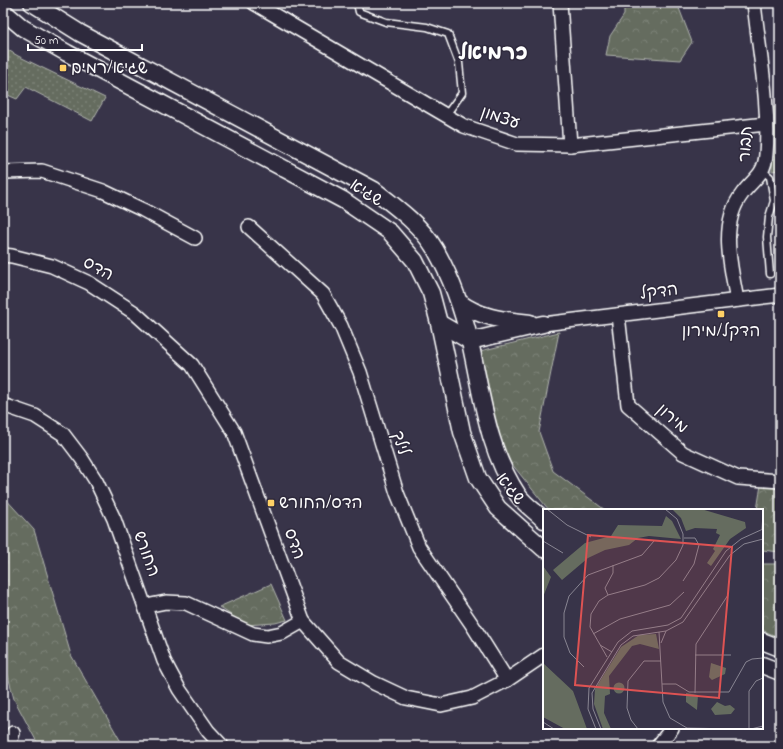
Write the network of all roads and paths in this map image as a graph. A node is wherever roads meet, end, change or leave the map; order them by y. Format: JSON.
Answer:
{"nodes":[{"id":1,"x":32,"y":3,"type":"edge"},
{"id":2,"x":254,"y":3,"type":"edge"},
{"id":3,"x":357,"y":3,"type":"edge"},
{"id":4,"x":560,"y":3,"type":"edge"},
{"id":5,"x":754,"y":3,"type":"edge"},
{"id":6,"x":3,"y":11,"type":"edge"},
{"id":7,"x":446,"y":115,"type":"junction"},
{"id":8,"x":766,"y":124,"type":"junction"},
{"id":9,"x":570,"y":145,"type":"junction"},
{"id":10,"x":763,"y":171,"type":"junction"},
{"id":11,"x":3,"y":172,"type":"edge"},
{"id":12,"x":250,"y":228,"type":"dead end"},
{"id":13,"x":195,"y":238,"type":"dead end"},
{"id":14,"x":3,"y":255,"type":"edge"},
{"id":15,"x":770,"y":274,"type":"dead end"},
{"id":16,"x":780,"y":295,"type":"edge"},
{"id":17,"x":737,"y":300,"type":"junction"},
{"id":18,"x":458,"y":302,"type":"junction"},
{"id":19,"x":618,"y":315,"type":"junction"},
{"id":20,"x":439,"y":323,"type":"junction"},
{"id":21,"x":543,"y":324,"type":"junction"},
{"id":22,"x":470,"y":341,"type":"junction"},
{"id":23,"x":3,"y":405,"type":"edge"},
{"id":24,"x":780,"y":481,"type":"edge"},
{"id":25,"x":543,"y":519,"type":"edge"},
{"id":26,"x":543,"y":548,"type":"edge"},
{"id":27,"x":146,"y":606,"type":"junction"},
{"id":28,"x":303,"y":620,"type":"junction"},
{"id":29,"x":763,"y":641,"type":"edge"},
{"id":30,"x":780,"y":648,"type":"edge"},
{"id":31,"x":543,"y":657,"type":"edge"},
{"id":32,"x":763,"y":665,"type":"edge"},
{"id":33,"x":780,"y":672,"type":"edge"},
{"id":34,"x":507,"y":680,"type":"junction"},
{"id":35,"x":671,"y":729,"type":"edge"},
{"id":36,"x":13,"y":733,"type":"dead end"},
{"id":37,"x":9,"y":746,"type":"edge"},
{"id":38,"x":222,"y":746,"type":"edge"},
{"id":39,"x":658,"y":746,"type":"edge"}],
"edges":[{"from":1,"to":18,"type":"street","name":"שגיא"},
{"from":2,"to":7,"type":"street","name":"עצמון"},
{"from":3,"to":7,"type":"lane"},
{"from":4,"to":9,"type":"street"},
{"from":5,"to":8,"type":"street","name":"תבור"},
{"from":6,"to":20,"type":"street","name":"שגיא"},
{"from":7,"to":9,"type":"street","name":"עצמון"},
{"from":8,"to":9,"type":"street","name":"עצמון"},
{"from":8,"to":10,"type":"street","name":"תבור"},
{"from":10,"to":15,"type":"lane"},
{"from":10,"to":17,"type":"street","name":"תבור"},
{"from":11,"to":13,"type":"street"},
{"from":12,"to":34,"type":"street","name":"לילך"},
{"from":14,"to":28,"type":"street","name":"הדס"},
{"from":16,"to":17,"type":"street","name":"הדקל"},
{"from":17,"to":19,"type":"street","name":"הדקל"},
{"from":18,"to":21,"type":"street"},
{"from":18,"to":22,"type":"street","name":"שגיא"},
{"from":19,"to":21,"type":"street","name":"הדקל"},
{"from":19,"to":24,"type":"street","name":"מירון"},
{"from":20,"to":22,"type":"street"},
{"from":20,"to":26,"type":"street","name":"שגיא"},
{"from":21,"to":22,"type":"street"},
{"from":22,"to":25,"type":"street","name":"שגיא"},
{"from":23,"to":27,"type":"street","name":"החורש"},
{"from":27,"to":28,"type":"street"},
{"from":27,"to":38,"type":"street","name":"החורש"},
{"from":28,"to":34,"type":"street","name":"הדס"},
{"from":29,"to":30,"type":"street"},
{"from":31,"to":34,"type":"street","name":"הדס"},
{"from":32,"to":33,"type":"street"},
{"from":35,"to":39,"type":"street"},
{"from":36,"to":37,"type":"street"}]}
